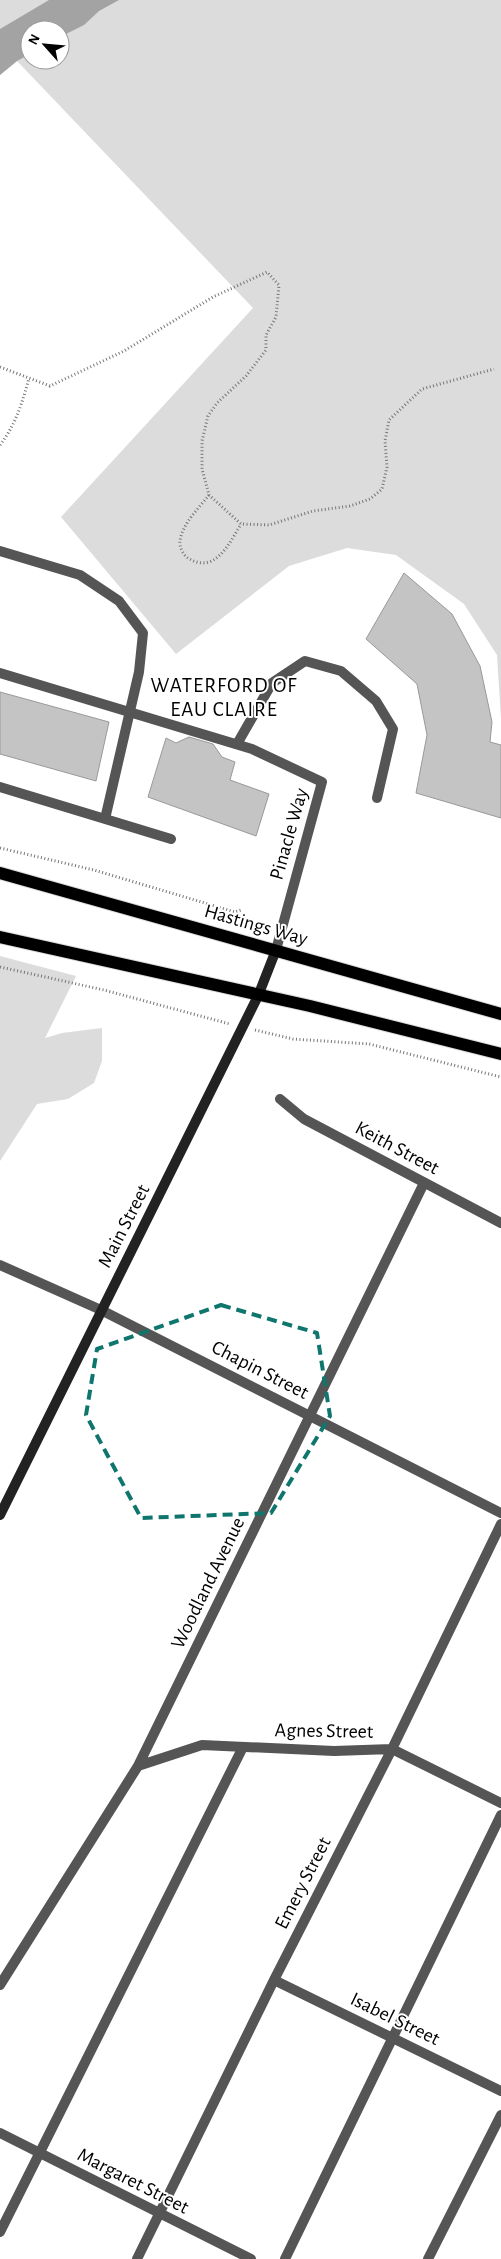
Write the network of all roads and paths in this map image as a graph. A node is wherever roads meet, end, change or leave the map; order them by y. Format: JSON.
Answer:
{"nodes":[{"id":1,"x":0,"y":367,"type":"edge"},
{"id":2,"x":494,"y":369,"type":"dead end"},
{"id":3,"x":29,"y":378,"type":"junction"},
{"id":4,"x":0,"y":445,"type":"edge"},
{"id":5,"x":209,"y":495,"type":"junction"},
{"id":6,"x":241,"y":524,"type":"junction"},
{"id":7,"x":0,"y":551,"type":"edge"},
{"id":8,"x":0,"y":673,"type":"edge"},
{"id":9,"x":129,"y":711,"type":"junction"},
{"id":10,"x":237,"y":744,"type":"junction"},
{"id":11,"x":0,"y":787,"type":"edge"},
{"id":12,"x":377,"y":798,"type":"dead end"},
{"id":13,"x":105,"y":819,"type":"junction"},
{"id":14,"x":171,"y":839,"type":"dead end"},
{"id":15,"x":0,"y":848,"type":"edge"},
{"id":16,"x":0,"y":873,"type":"edge"},
{"id":17,"x":241,"y":910,"type":"dead end"},
{"id":18,"x":0,"y":938,"type":"edge"},
{"id":19,"x":276,"y":950,"type":"junction"},
{"id":20,"x":258,"y":996,"type":"junction"},
{"id":21,"x":501,"y":1014,"type":"edge"},
{"id":22,"x":501,"y":1054,"type":"edge"},
{"id":23,"x":280,"y":1100,"type":"dead end"},
{"id":24,"x":424,"y":1183,"type":"junction"},
{"id":25,"x":501,"y":1223,"type":"edge"},
{"id":26,"x":0,"y":1265,"type":"edge"},
{"id":27,"x":102,"y":1310,"type":"junction"},
{"id":28,"x":309,"y":1414,"type":"junction"},
{"id":29,"x":501,"y":1513,"type":"edge"},
{"id":30,"x":0,"y":1515,"type":"edge"},
{"id":31,"x":501,"y":1524,"type":"edge"},
{"id":32,"x":243,"y":1747,"type":"junction"},
{"id":33,"x":392,"y":1749,"type":"junction"},
{"id":34,"x":138,"y":1766,"type":"junction"},
{"id":35,"x":501,"y":1803,"type":"edge"},
{"id":36,"x":501,"y":1815,"type":"edge"},
{"id":37,"x":274,"y":1980,"type":"junction"},
{"id":38,"x":0,"y":1985,"type":"edge"},
{"id":39,"x":394,"y":2038,"type":"junction"},
{"id":40,"x":501,"y":2091,"type":"edge"},
{"id":41,"x":501,"y":2115,"type":"edge"},
{"id":42,"x":0,"y":2133,"type":"edge"},
{"id":43,"x":39,"y":2153,"type":"junction"},
{"id":44,"x":160,"y":2214,"type":"junction"},
{"id":45,"x":0,"y":2232,"type":"edge"},
{"id":46,"x":137,"y":2259,"type":"edge"},
{"id":47,"x":251,"y":2259,"type":"edge"},
{"id":48,"x":285,"y":2259,"type":"edge"},
{"id":49,"x":428,"y":2259,"type":"edge"}],
"edges":[{"from":1,"to":3,"type":"path"},
{"from":2,"to":6,"type":"path"},
{"from":3,"to":4,"type":"path"},
{"from":3,"to":5,"type":"path"},
{"from":5,"to":6,"type":"path"},
{"from":5,"to":6,"type":"path"},
{"from":7,"to":9,"type":"street"},
{"from":8,"to":9,"type":"street","name":"Pinacle Way"},
{"from":9,"to":10,"type":"street","name":"Pinacle Way"},
{"from":9,"to":13,"type":"street"},
{"from":10,"to":12,"type":"street"},
{"from":10,"to":19,"type":"street","name":"Pinacle Way"},
{"from":11,"to":13,"type":"street"},
{"from":13,"to":14,"type":"street"},
{"from":15,"to":17,"type":"path"},
{"from":16,"to":19,"type":"main road","name":"Hastings Way"},
{"from":18,"to":20,"type":"main road"},
{"from":19,"to":20,"type":"street","name":"Main Street"},
{"from":19,"to":21,"type":"main road","name":"Hastings Way"},
{"from":20,"to":22,"type":"main road"},
{"from":20,"to":27,"type":"street","name":"Main Street"},
{"from":23,"to":24,"type":"street","name":"Keith Street"},
{"from":24,"to":25,"type":"street","name":"Keith Street"},
{"from":24,"to":28,"type":"street","name":"Woodland Avenue"},
{"from":26,"to":27,"type":"street","name":"Chapin Street"},
{"from":27,"to":28,"type":"street","name":"Chapin Street"},
{"from":27,"to":30,"type":"street","name":"Main Street"},
{"from":28,"to":29,"type":"street","name":"Chapin Street"},
{"from":28,"to":34,"type":"street","name":"Woodland Avenue"},
{"from":31,"to":33,"type":"street","name":"Emery Street"},
{"from":32,"to":33,"type":"street","name":"Agnes Street"},
{"from":32,"to":34,"type":"street","name":"Agnes Street"},
{"from":32,"to":43,"type":"street"},
{"from":33,"to":35,"type":"street","name":"Agnes Street"},
{"from":33,"to":37,"type":"street","name":"Emery Street"},
{"from":34,"to":38,"type":"street","name":"Woodland Avenue"},
{"from":36,"to":39,"type":"street"},
{"from":37,"to":39,"type":"street","name":"Isabel Street"},
{"from":37,"to":44,"type":"street","name":"Emery Street"},
{"from":39,"to":40,"type":"street","name":"Isabel Street"},
{"from":39,"to":48,"type":"street"},
{"from":41,"to":49,"type":"street"},
{"from":42,"to":43,"type":"street","name":"Margaret Street"},
{"from":43,"to":44,"type":"street","name":"Margaret Street"},
{"from":43,"to":45,"type":"street"},
{"from":44,"to":46,"type":"street","name":"Emery Street"},
{"from":44,"to":47,"type":"street","name":"Margaret Street"}]}
